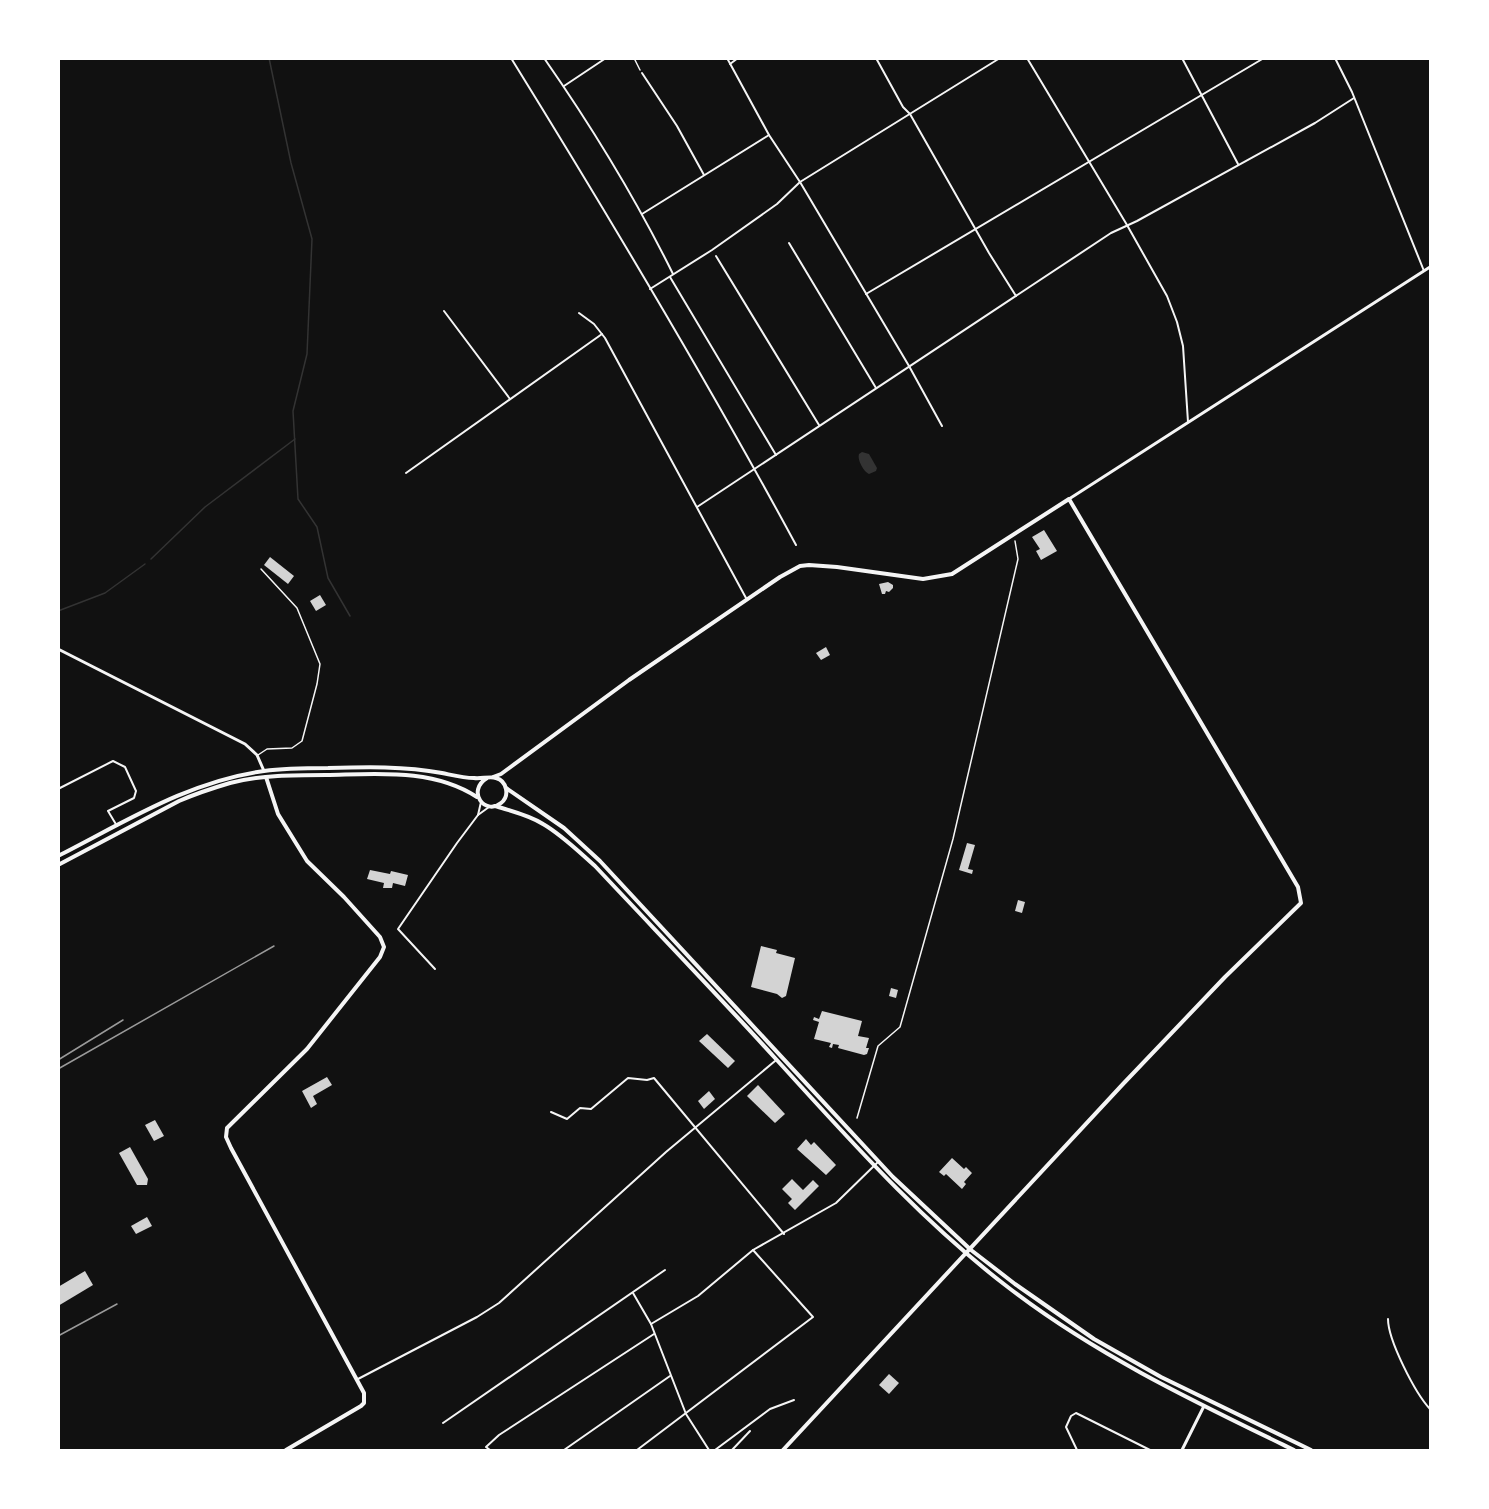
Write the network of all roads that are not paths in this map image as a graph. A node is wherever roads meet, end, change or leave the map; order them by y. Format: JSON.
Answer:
{"nodes":[{"id":1,"x":511,"y":58,"type":"edge"},
{"id":2,"x":544,"y":58,"type":"edge"},
{"id":3,"x":606,"y":58,"type":"edge"},
{"id":4,"x":727,"y":58,"type":"edge"},
{"id":5,"x":738,"y":58,"type":"edge"},
{"id":6,"x":876,"y":58,"type":"edge"},
{"id":7,"x":1000,"y":58,"type":"edge"},
{"id":8,"x":1027,"y":58,"type":"edge"},
{"id":9,"x":1182,"y":58,"type":"edge"},
{"id":10,"x":1264,"y":58,"type":"edge"},
{"id":11,"x":1335,"y":58,"type":"edge"},
{"id":12,"x":729,"y":63,"type":"junction"},
{"id":13,"x":642,"y":73,"type":"road end"},
{"id":14,"x":564,"y":86,"type":"junction"},
{"id":15,"x":1202,"y":96,"type":"junction"},
{"id":16,"x":1354,"y":98,"type":"junction"},
{"id":17,"x":910,"y":114,"type":"junction"},
{"id":18,"x":769,"y":135,"type":"junction"},
{"id":19,"x":1090,"y":162,"type":"junction"},
{"id":20,"x":1238,"y":164,"type":"junction"},
{"id":21,"x":704,"y":175,"type":"junction"},
{"id":22,"x":800,"y":182,"type":"junction"},
{"id":23,"x":642,"y":214,"type":"junction"},
{"id":24,"x":1127,"y":225,"type":"junction"},
{"id":25,"x":977,"y":229,"type":"junction"},
{"id":26,"x":789,"y":243,"type":"dead end"},
{"id":27,"x":716,"y":256,"type":"dead end"},
{"id":28,"x":1431,"y":267,"type":"edge"},
{"id":29,"x":1424,"y":271,"type":"junction"},
{"id":30,"x":673,"y":274,"type":"junction"},
{"id":31,"x":669,"y":277,"type":"junction"},
{"id":32,"x":650,"y":289,"type":"junction"},
{"id":33,"x":866,"y":294,"type":"junction"},
{"id":34,"x":1016,"y":296,"type":"junction"},
{"id":35,"x":444,"y":311,"type":"dead end"},
{"id":36,"x":579,"y":313,"type":"dead end"},
{"id":37,"x":602,"y":334,"type":"junction"},
{"id":38,"x":909,"y":366,"type":"junction"},
{"id":39,"x":876,"y":388,"type":"junction"},
{"id":40,"x":510,"y":399,"type":"junction"},
{"id":41,"x":1188,"y":423,"type":"junction"},
{"id":42,"x":820,"y":426,"type":"junction"},
{"id":43,"x":942,"y":426,"type":"dead end"},
{"id":44,"x":776,"y":455,"type":"junction"},
{"id":45,"x":755,"y":470,"type":"junction"},
{"id":46,"x":406,"y":473,"type":"dead end"},
{"id":47,"x":1069,"y":499,"type":"junction"},
{"id":48,"x":697,"y":507,"type":"junction"},
{"id":49,"x":1015,"y":541,"type":"dead end"},
{"id":50,"x":796,"y":545,"type":"dead end"},
{"id":51,"x":261,"y":569,"type":"dead end"},
{"id":52,"x":747,"y":599,"type":"junction"},
{"id":53,"x":58,"y":649,"type":"edge"},
{"id":54,"x":257,"y":755,"type":"junction"},
{"id":55,"x":264,"y":771,"type":"junction"},
{"id":56,"x":501,"y":774,"type":"junction"},
{"id":57,"x":266,"y":777,"type":"junction"},
{"id":58,"x":489,"y":778,"type":"junction"},
{"id":59,"x":505,"y":786,"type":"junction"},
{"id":60,"x":58,"y":789,"type":"edge"},
{"id":61,"x":480,"y":800,"type":"junction"},
{"id":62,"x":492,"y":806,"type":"junction"},
{"id":63,"x":478,"y":815,"type":"junction"},
{"id":64,"x":117,"y":826,"type":"junction"},
{"id":65,"x":58,"y":856,"type":"edge"},
{"id":66,"x":58,"y":866,"type":"edge"},
{"id":67,"x":435,"y":969,"type":"dead end"},
{"id":68,"x":781,"y":1056,"type":"junction"},
{"id":69,"x":777,"y":1059,"type":"junction"},
{"id":70,"x":551,"y":1112,"type":"dead end"},
{"id":71,"x":857,"y":1118,"type":"dead end"},
{"id":72,"x":696,"y":1128,"type":"junction"},
{"id":73,"x":879,"y":1161,"type":"junction"},
{"id":74,"x":874,"y":1166,"type":"junction"},
{"id":75,"x":784,"y":1234,"type":"junction"},
{"id":76,"x":753,"y":1250,"type":"junction"},
{"id":77,"x":971,"y":1250,"type":"junction"},
{"id":78,"x":966,"y":1254,"type":"junction"},
{"id":79,"x":665,"y":1270,"type":"dead end"},
{"id":80,"x":633,"y":1293,"type":"junction"},
{"id":81,"x":1388,"y":1319,"type":"dead end"},
{"id":82,"x":651,"y":1324,"type":"junction"},
{"id":83,"x":654,"y":1334,"type":"junction"},
{"id":84,"x":670,"y":1376,"type":"junction"},
{"id":85,"x":357,"y":1379,"type":"junction"},
{"id":86,"x":794,"y":1400,"type":"dead end"},
{"id":87,"x":1204,"y":1406,"type":"junction"},
{"id":88,"x":1431,"y":1409,"type":"edge"},
{"id":89,"x":686,"y":1414,"type":"junction"},
{"id":90,"x":443,"y":1423,"type":"dead end"},
{"id":91,"x":750,"y":1431,"type":"dead end"},
{"id":92,"x":286,"y":1450,"type":"edge"},
{"id":93,"x":490,"y":1450,"type":"edge"},
{"id":94,"x":564,"y":1450,"type":"edge"},
{"id":95,"x":637,"y":1450,"type":"edge"},
{"id":96,"x":709,"y":1450,"type":"edge"},
{"id":97,"x":716,"y":1450,"type":"edge"},
{"id":98,"x":732,"y":1450,"type":"edge"},
{"id":99,"x":783,"y":1450,"type":"edge"},
{"id":100,"x":1077,"y":1450,"type":"edge"},
{"id":101,"x":1150,"y":1450,"type":"edge"},
{"id":102,"x":1182,"y":1450,"type":"edge"},
{"id":103,"x":1294,"y":1450,"type":"edge"},
{"id":104,"x":1311,"y":1450,"type":"edge"}],
"edges":[{"from":1,"to":32,"type":"street"},
{"from":2,"to":14,"type":"street"},
{"from":3,"to":14,"type":"street"},
{"from":4,"to":12,"type":"street"},
{"from":5,"to":12,"type":"street"},
{"from":6,"to":17,"type":"street"},
{"from":7,"to":17,"type":"street"},
{"from":8,"to":19,"type":"street"},
{"from":9,"to":15,"type":"street"},
{"from":10,"to":15,"type":"street"},
{"from":11,"to":16,"type":"street"},
{"from":12,"to":18,"type":"street"},
{"from":13,"to":21,"type":"street"},
{"from":14,"to":23,"type":"street"},
{"from":15,"to":19,"type":"street"},
{"from":15,"to":20,"type":"street"},
{"from":16,"to":20,"type":"street"},
{"from":16,"to":29,"type":"street"},
{"from":17,"to":22,"type":"street"},
{"from":17,"to":25,"type":"street"},
{"from":18,"to":21,"type":"street"},
{"from":18,"to":22,"type":"street"},
{"from":19,"to":24,"type":"street"},
{"from":19,"to":25,"type":"street"},
{"from":20,"to":24,"type":"street"},
{"from":21,"to":23,"type":"street"},
{"from":22,"to":30,"type":"street"},
{"from":22,"to":33,"type":"street"},
{"from":23,"to":30,"type":"street"},
{"from":24,"to":34,"type":"street"},
{"from":24,"to":41,"type":"street"},
{"from":25,"to":33,"type":"street"},
{"from":25,"to":34,"type":"street"},
{"from":26,"to":39,"type":"street"},
{"from":27,"to":42,"type":"street"},
{"from":28,"to":29,"type":"street"},
{"from":29,"to":41,"type":"street"},
{"from":30,"to":31,"type":"street"},
{"from":31,"to":32,"type":"street"},
{"from":31,"to":44,"type":"street"},
{"from":32,"to":45,"type":"street"},
{"from":33,"to":38,"type":"street"},
{"from":34,"to":38,"type":"street"},
{"from":35,"to":40,"type":"street"},
{"from":36,"to":37,"type":"street"},
{"from":37,"to":40,"type":"street"},
{"from":37,"to":48,"type":"street"},
{"from":38,"to":39,"type":"street"},
{"from":38,"to":43,"type":"street"},
{"from":39,"to":42,"type":"street"},
{"from":40,"to":46,"type":"street"},
{"from":41,"to":47,"type":"street"},
{"from":42,"to":44,"type":"street"},
{"from":44,"to":45,"type":"street"},
{"from":45,"to":48,"type":"street"},
{"from":45,"to":50,"type":"street"},
{"from":47,"to":52,"type":"main road"},
{"from":47,"to":77,"type":"main road"},
{"from":48,"to":52,"type":"street"},
{"from":49,"to":71,"type":"street"},
{"from":51,"to":54,"type":"street"},
{"from":52,"to":56,"type":"main road"},
{"from":53,"to":54,"type":"street"},
{"from":54,"to":55,"type":"street"},
{"from":55,"to":57,"type":"main road"},
{"from":55,"to":58,"type":"main road"},
{"from":55,"to":64,"type":"main road"},
{"from":56,"to":58,"type":"main road"},
{"from":56,"to":59,"type":"main road"},
{"from":57,"to":61,"type":"main road"},
{"from":57,"to":66,"type":"main road"},
{"from":57,"to":85,"type":"main road"},
{"from":58,"to":59,"type":"main road"},
{"from":58,"to":61,"type":"main road"},
{"from":59,"to":62,"type":"main road"},
{"from":59,"to":68,"type":"main road"},
{"from":60,"to":64,"type":"street"},
{"from":61,"to":62,"type":"main road"},
{"from":61,"to":63,"type":"street"},
{"from":62,"to":63,"type":"street"},
{"from":62,"to":69,"type":"main road"},
{"from":63,"to":67,"type":"street"},
{"from":64,"to":65,"type":"main road"},
{"from":68,"to":69,"type":"street"},
{"from":68,"to":73,"type":"main road"},
{"from":69,"to":72,"type":"street"},
{"from":69,"to":74,"type":"main road"},
{"from":70,"to":72,"type":"street"},
{"from":72,"to":75,"type":"street"},
{"from":72,"to":85,"type":"street"},
{"from":73,"to":74,"type":"street"},
{"from":73,"to":77,"type":"main road"},
{"from":74,"to":75,"type":"street"},
{"from":74,"to":78,"type":"main road"},
{"from":75,"to":76,"type":"street"},
{"from":76,"to":82,"type":"street"},
{"from":76,"to":89,"type":"street"},
{"from":77,"to":78,"type":"main road"},
{"from":77,"to":104,"type":"main road"},
{"from":78,"to":87,"type":"main road"},
{"from":78,"to":99,"type":"main road"},
{"from":79,"to":80,"type":"street"},
{"from":80,"to":82,"type":"street"},
{"from":80,"to":90,"type":"street"},
{"from":81,"to":88,"type":"street"},
{"from":82,"to":83,"type":"street"},
{"from":83,"to":84,"type":"street"},
{"from":83,"to":93,"type":"street"},
{"from":84,"to":89,"type":"street"},
{"from":84,"to":94,"type":"street"},
{"from":85,"to":92,"type":"main road"},
{"from":86,"to":97,"type":"street"},
{"from":87,"to":102,"type":"street"},
{"from":87,"to":103,"type":"main road"},
{"from":89,"to":95,"type":"street"},
{"from":89,"to":96,"type":"street"},
{"from":91,"to":98,"type":"street"},
{"from":100,"to":101,"type":"street"}]}
